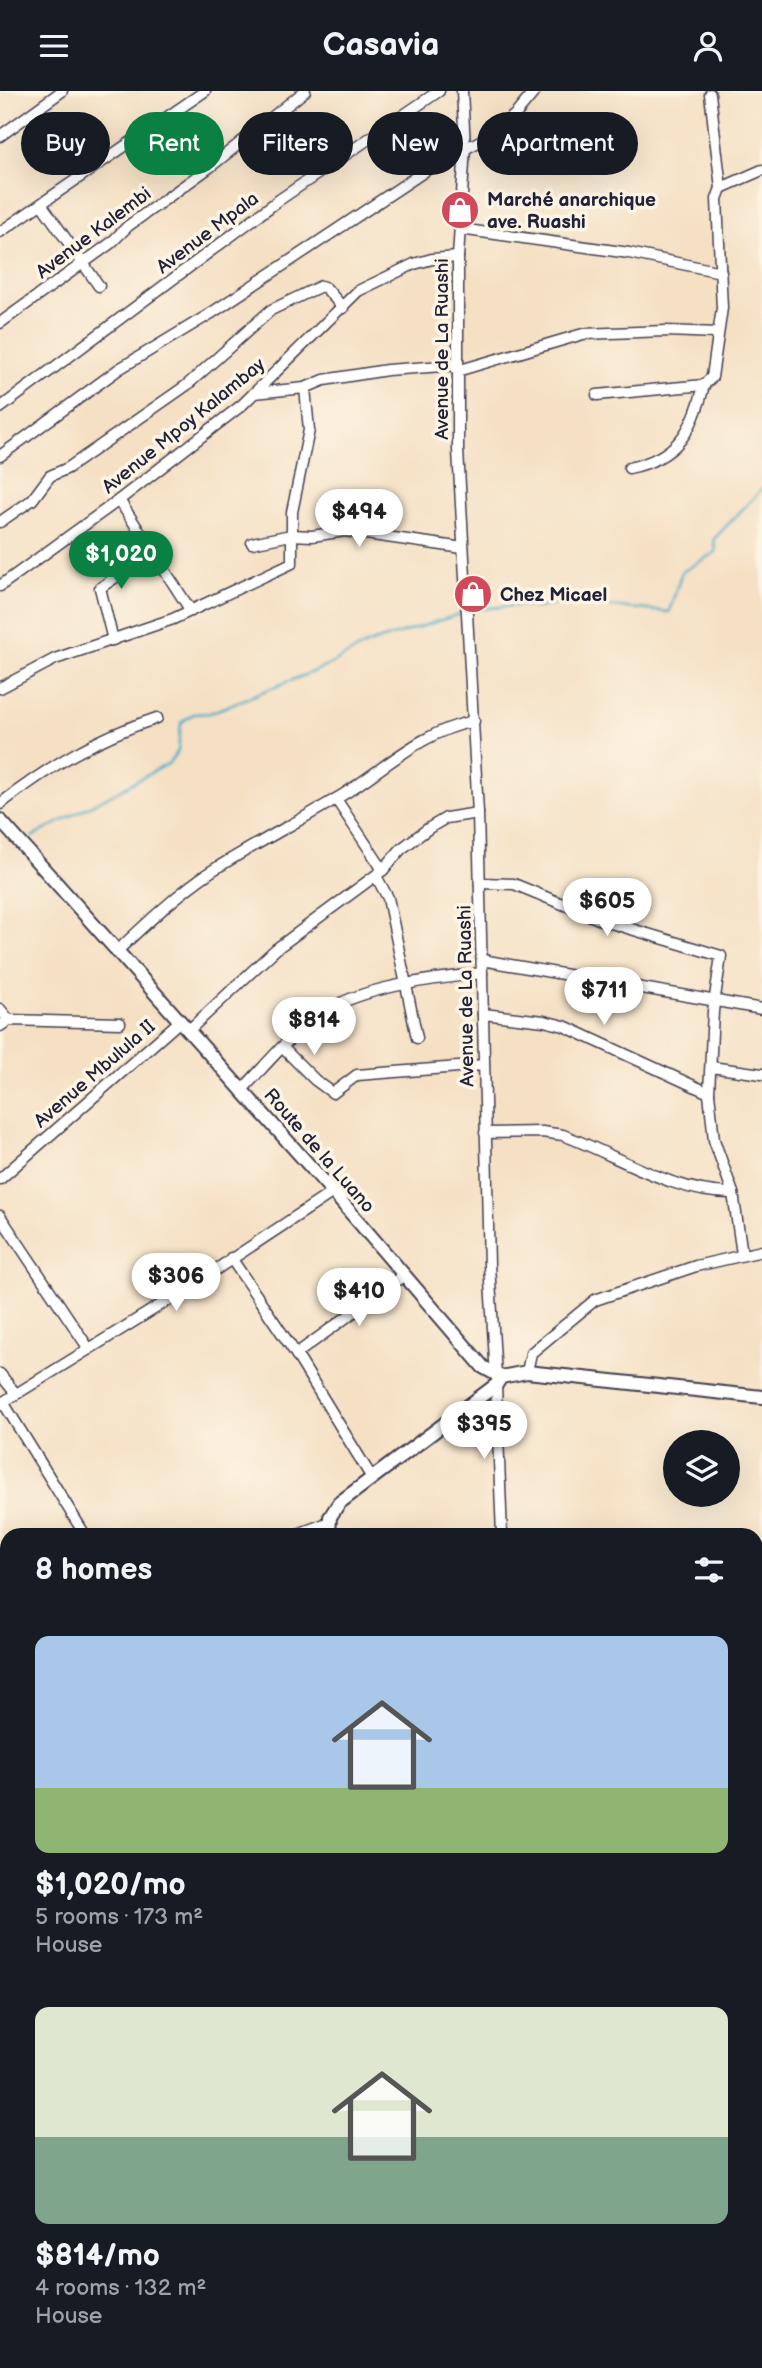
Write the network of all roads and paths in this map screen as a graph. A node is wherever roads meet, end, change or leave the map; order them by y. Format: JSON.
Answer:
{"nodes":[{"id":1,"x":62,"y":91,"type":"edge"},
{"id":2,"x":205,"y":91,"type":"edge"},
{"id":3,"x":305,"y":91,"type":"edge"},
{"id":4,"x":439,"y":91,"type":"edge"},
{"id":5,"x":462,"y":91,"type":"edge"},
{"id":6,"x":535,"y":91,"type":"edge"},
{"id":7,"x":710,"y":94,"type":"dead end"},
{"id":8,"x":0,"y":136,"type":"edge"},
{"id":9,"x":465,"y":147,"type":"junction"},
{"id":10,"x":762,"y":170,"type":"edge"},
{"id":11,"x":721,"y":188,"type":"junction"},
{"id":12,"x":43,"y":205,"type":"junction"},
{"id":13,"x":460,"y":229,"type":"junction"},
{"id":14,"x":0,"y":232,"type":"edge"},
{"id":15,"x":458,"y":257,"type":"junction"},
{"id":16,"x":82,"y":262,"type":"junction"},
{"id":17,"x":721,"y":272,"type":"junction"},
{"id":18,"x":99,"y":286,"type":"dead end"},
{"id":19,"x":343,"y":307,"type":"junction"},
{"id":20,"x":0,"y":323,"type":"edge"},
{"id":21,"x":718,"y":333,"type":"junction"},
{"id":22,"x":457,"y":368,"type":"junction"},
{"id":23,"x":704,"y":384,"type":"junction"},
{"id":24,"x":305,"y":388,"type":"junction"},
{"id":25,"x":254,"y":393,"type":"junction"},
{"id":26,"x":597,"y":395,"type":"dead end"},
{"id":27,"x":0,"y":408,"type":"edge"},
{"id":28,"x":0,"y":456,"type":"edge"},
{"id":29,"x":629,"y":468,"type":"dead end"},
{"id":30,"x":119,"y":501,"type":"junction"},
{"id":31,"x":0,"y":522,"type":"edge"},
{"id":32,"x":291,"y":535,"type":"junction"},
{"id":33,"x":252,"y":543,"type":"dead end"},
{"id":34,"x":463,"y":548,"type":"junction"},
{"id":35,"x":154,"y":551,"type":"junction"},
{"id":36,"x":0,"y":586,"type":"edge"},
{"id":37,"x":191,"y":611,"type":"junction"},
{"id":38,"x":113,"y":640,"type":"junction"},
{"id":39,"x":0,"y":688,"type":"edge"},
{"id":40,"x":157,"y":718,"type":"dead end"},
{"id":41,"x":474,"y":721,"type":"junction"},
{"id":42,"x":336,"y":799,"type":"junction"},
{"id":43,"x":0,"y":804,"type":"edge"},
{"id":44,"x":478,"y":813,"type":"junction"},
{"id":45,"x":0,"y":820,"type":"edge"},
{"id":46,"x":380,"y":873,"type":"junction"},
{"id":47,"x":480,"y":883,"type":"junction"},
{"id":48,"x":116,"y":952,"type":"junction"},
{"id":49,"x":482,"y":960,"type":"junction"},
{"id":50,"x":482,"y":973,"type":"junction"},
{"id":51,"x":406,"y":983,"type":"junction"},
{"id":52,"x":715,"y":999,"type":"junction"},
{"id":53,"x":0,"y":1009,"type":"edge"},
{"id":54,"x":762,"y":1009,"type":"edge"},
{"id":55,"x":284,"y":1011,"type":"dead end"},
{"id":56,"x":483,"y":1014,"type":"junction"},
{"id":57,"x":4,"y":1023,"type":"edge"},
{"id":58,"x":120,"y":1023,"type":"dead end"},
{"id":59,"x":184,"y":1026,"type":"junction"},
{"id":60,"x":299,"y":1034,"type":"junction"},
{"id":61,"x":417,"y":1038,"type":"dead end"},
{"id":62,"x":283,"y":1048,"type":"junction"},
{"id":63,"x":484,"y":1065,"type":"junction"},
{"id":64,"x":711,"y":1067,"type":"junction"},
{"id":65,"x":762,"y":1075,"type":"edge"},
{"id":66,"x":242,"y":1090,"type":"junction"},
{"id":67,"x":709,"y":1093,"type":"junction"},
{"id":68,"x":485,"y":1133,"type":"junction"},
{"id":69,"x":0,"y":1179,"type":"edge"},
{"id":70,"x":333,"y":1192,"type":"junction"},
{"id":71,"x":733,"y":1192,"type":"junction"},
{"id":72,"x":0,"y":1216,"type":"edge"},
{"id":73,"x":762,"y":1251,"type":"edge"},
{"id":74,"x":742,"y":1254,"type":"junction"},
{"id":75,"x":231,"y":1258,"type":"junction"},
{"id":76,"x":403,"y":1276,"type":"junction"},
{"id":77,"x":89,"y":1349,"type":"junction"},
{"id":78,"x":296,"y":1354,"type":"junction"},
{"id":79,"x":527,"y":1372,"type":"junction"},
{"id":80,"x":0,"y":1374,"type":"edge"},
{"id":81,"x":497,"y":1379,"type":"junction"},
{"id":82,"x":16,"y":1394,"type":"junction"},
{"id":83,"x":762,"y":1397,"type":"edge"},
{"id":84,"x":2,"y":1403,"type":"edge"},
{"id":85,"x":372,"y":1478,"type":"junction"},
{"id":86,"x":81,"y":1528,"type":"edge"},
{"id":87,"x":329,"y":1528,"type":"edge"},
{"id":88,"x":502,"y":1528,"type":"edge"}],
"edges":[{"from":1,"to":8,"type":"street"},
{"from":2,"to":12,"type":"street"},
{"from":3,"to":16,"type":"street","name":"Avenue Kalembi"},
{"from":4,"to":27,"type":"street","name":"Avenue Mpala"},
{"from":5,"to":9,"type":"street","name":"Avenue de La Ruashi"},
{"from":6,"to":9,"type":"street"},
{"from":7,"to":11,"type":"street"},
{"from":9,"to":13,"type":"street","name":"Avenue de La Ruashi"},
{"from":9,"to":28,"type":"street"},
{"from":10,"to":11,"type":"street"},
{"from":11,"to":17,"type":"street"},
{"from":12,"to":14,"type":"street"},
{"from":12,"to":16,"type":"street"},
{"from":13,"to":15,"type":"street","name":"Avenue de La Ruashi"},
{"from":13,"to":17,"type":"street"},
{"from":15,"to":19,"type":"street","name":"Avenue Mpoy Kalambay"},
{"from":15,"to":22,"type":"street","name":"Avenue de La Ruashi"},
{"from":16,"to":18,"type":"street"},
{"from":16,"to":20,"type":"street","name":"Avenue Kalembi"},
{"from":17,"to":21,"type":"street"},
{"from":19,"to":25,"type":"street","name":"Avenue Mpoy Kalambay"},
{"from":19,"to":31,"type":"street"},
{"from":21,"to":22,"type":"street"},
{"from":21,"to":23,"type":"street"},
{"from":22,"to":24,"type":"street"},
{"from":22,"to":34,"type":"street","name":"Avenue de La Ruashi"},
{"from":23,"to":26,"type":"street"},
{"from":23,"to":29,"type":"street"},
{"from":24,"to":25,"type":"street"},
{"from":24,"to":32,"type":"street"},
{"from":25,"to":30,"type":"street","name":"Avenue Mpoy Kalambay"},
{"from":30,"to":35,"type":"street"},
{"from":30,"to":36,"type":"street","name":"Avenue Mpoy Kalambay"},
{"from":32,"to":33,"type":"street"},
{"from":32,"to":34,"type":"street"},
{"from":32,"to":37,"type":"street"},
{"from":34,"to":41,"type":"street","name":"Avenue de La Ruashi"},
{"from":35,"to":37,"type":"street"},
{"from":35,"to":38,"type":"street"},
{"from":37,"to":38,"type":"street"},
{"from":38,"to":39,"type":"street"},
{"from":40,"to":43,"type":"street"},
{"from":41,"to":42,"type":"street"},
{"from":41,"to":44,"type":"street","name":"Avenue de La Ruashi"},
{"from":42,"to":46,"type":"street"},
{"from":42,"to":48,"type":"street"},
{"from":44,"to":46,"type":"street","name":"Avenue Mbulula II"},
{"from":44,"to":47,"type":"street","name":"Avenue de La Ruashi"},
{"from":45,"to":48,"type":"street","name":"Route de la Luano"},
{"from":46,"to":51,"type":"street"},
{"from":46,"to":59,"type":"street","name":"Avenue Mbulula II"},
{"from":47,"to":49,"type":"street","name":"Avenue de La Ruashi"},
{"from":47,"to":52,"type":"street"},
{"from":48,"to":59,"type":"street","name":"Route de la Luano"},
{"from":49,"to":50,"type":"street","name":"Avenue de La Ruashi"},
{"from":49,"to":52,"type":"street"},
{"from":50,"to":51,"type":"street"},
{"from":50,"to":56,"type":"street","name":"Avenue de La Ruashi"},
{"from":51,"to":60,"type":"street"},
{"from":51,"to":61,"type":"street"},
{"from":52,"to":54,"type":"street"},
{"from":52,"to":64,"type":"street"},
{"from":53,"to":57,"type":"street"},
{"from":55,"to":60,"type":"street"},
{"from":56,"to":63,"type":"street","name":"Avenue de La Ruashi"},
{"from":56,"to":67,"type":"street"},
{"from":57,"to":58,"type":"street"},
{"from":59,"to":66,"type":"street","name":"Route de la Luano"},
{"from":59,"to":69,"type":"street","name":"Avenue Mbulula II"},
{"from":60,"to":62,"type":"street"},
{"from":62,"to":63,"type":"street"},
{"from":62,"to":66,"type":"street"},
{"from":63,"to":68,"type":"street","name":"Avenue de La Ruashi"},
{"from":64,"to":65,"type":"street"},
{"from":64,"to":67,"type":"street"},
{"from":66,"to":70,"type":"street","name":"Route de la Luano"},
{"from":67,"to":71,"type":"street"},
{"from":68,"to":71,"type":"street"},
{"from":68,"to":81,"type":"street","name":"Avenue de La Ruashi"},
{"from":70,"to":75,"type":"street"},
{"from":70,"to":76,"type":"street","name":"Route de la Luano"},
{"from":71,"to":74,"type":"street"},
{"from":72,"to":77,"type":"street"},
{"from":73,"to":74,"type":"street"},
{"from":74,"to":79,"type":"street"},
{"from":75,"to":77,"type":"street"},
{"from":75,"to":78,"type":"street"},
{"from":76,"to":78,"type":"street"},
{"from":76,"to":81,"type":"street","name":"Route de la Luano"},
{"from":77,"to":82,"type":"street"},
{"from":78,"to":85,"type":"street"},
{"from":79,"to":81,"type":"street"},
{"from":79,"to":83,"type":"street"},
{"from":80,"to":82,"type":"street"},
{"from":81,"to":85,"type":"street"},
{"from":81,"to":88,"type":"street","name":"Avenue de La Ruashi"},
{"from":82,"to":84,"type":"street"},
{"from":84,"to":86,"type":"street"},
{"from":85,"to":87,"type":"street"}]}
